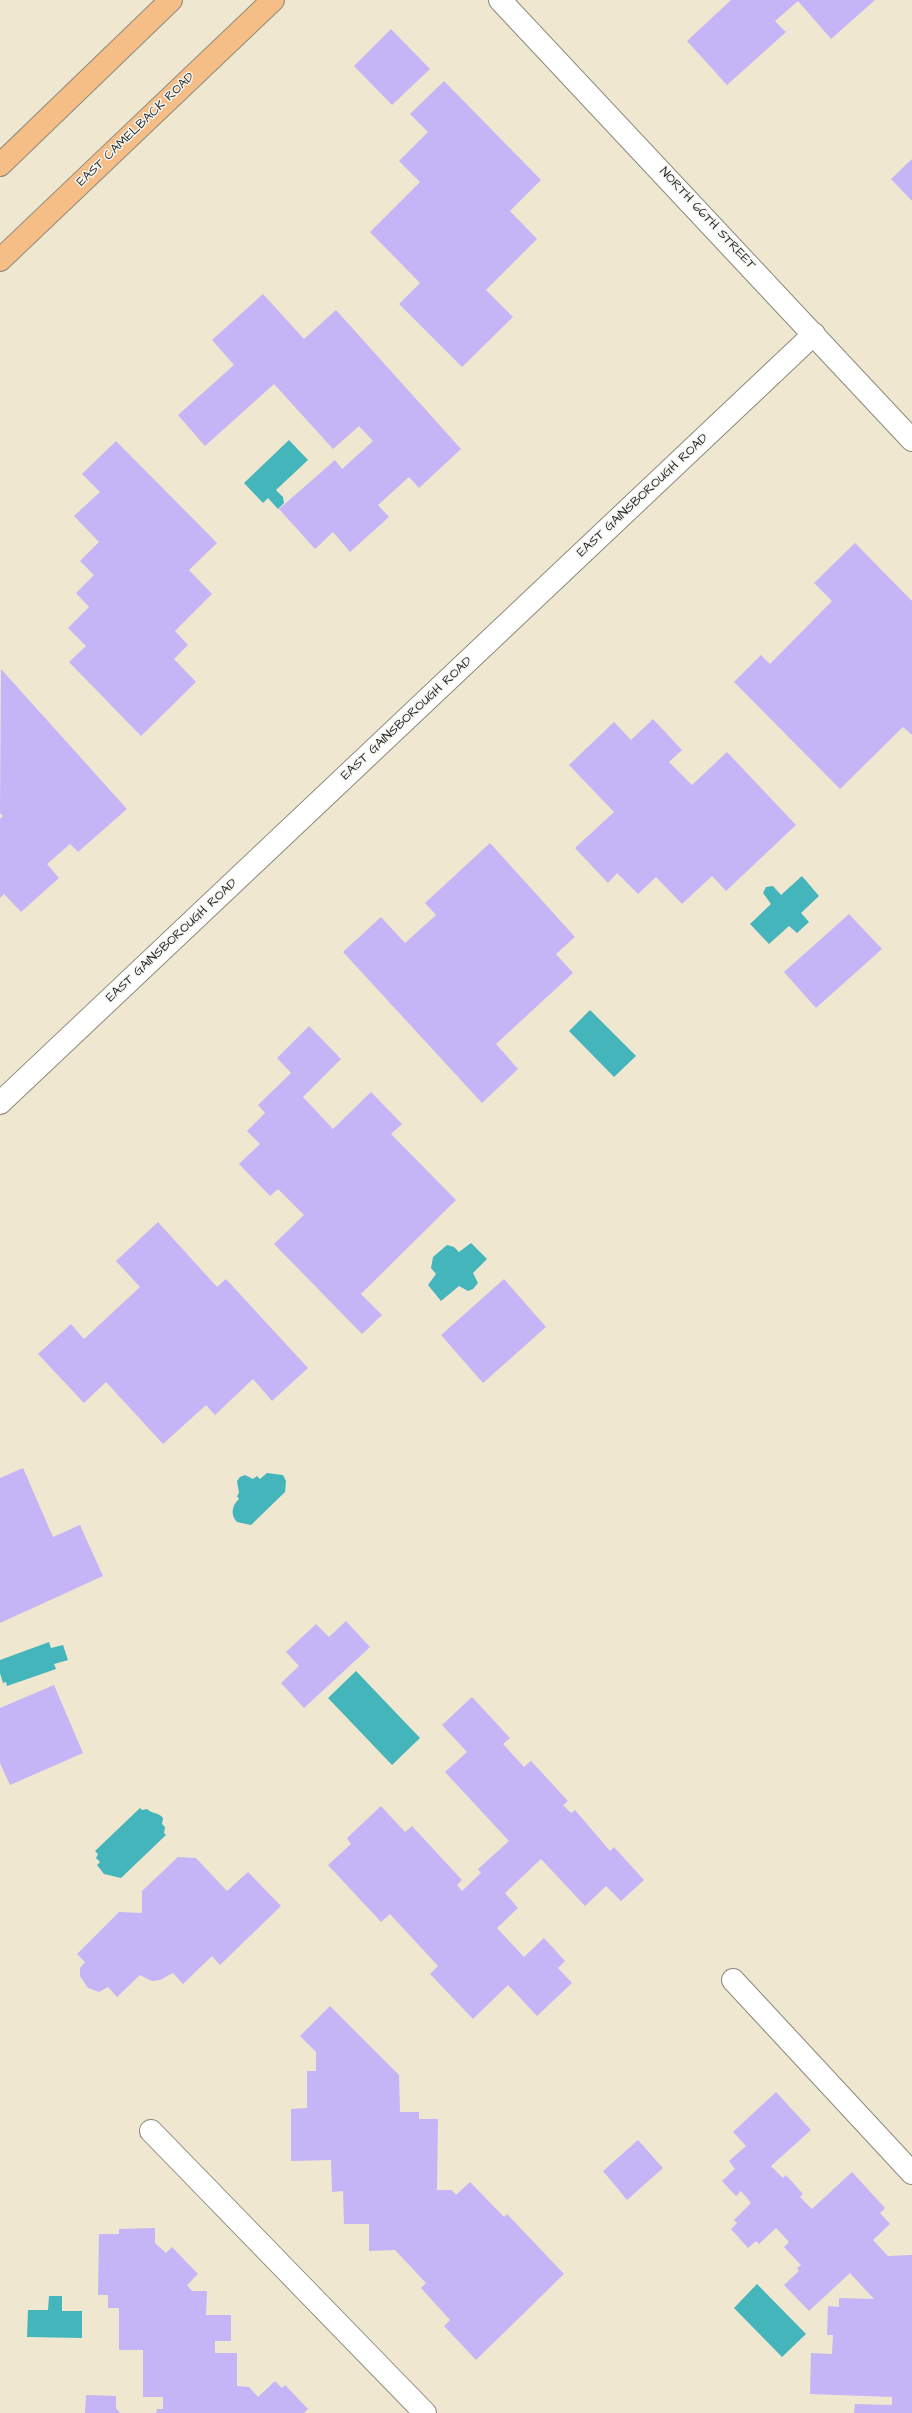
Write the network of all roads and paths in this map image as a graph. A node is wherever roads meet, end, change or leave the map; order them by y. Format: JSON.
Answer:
{"nodes":[{"id":1,"x":171,"y":0,"type":"edge"},
{"id":2,"x":273,"y":0,"type":"edge"},
{"id":3,"x":500,"y":0,"type":"edge"},
{"id":4,"x":0,"y":165,"type":"edge"},
{"id":5,"x":0,"y":260,"type":"edge"},
{"id":6,"x":814,"y":334,"type":"junction"},
{"id":7,"x":912,"y":440,"type":"edge"},
{"id":8,"x":0,"y":1103,"type":"edge"},
{"id":9,"x":733,"y":1980,"type":"dead end"},
{"id":10,"x":151,"y":2131,"type":"dead end"},
{"id":11,"x":912,"y":2173,"type":"edge"},
{"id":12,"x":425,"y":2413,"type":"edge"}],
"edges":[{"from":1,"to":4,"type":"main road"},
{"from":2,"to":5,"type":"main road","name":"EAST CAMELBACK ROAD"},
{"from":3,"to":6,"type":"street","name":"NORTH 66TH STREET"},
{"from":6,"to":7,"type":"street","name":"NORTH 66TH STREET"},
{"from":6,"to":8,"type":"street","name":"EAST GAINSBOROUGH ROAD"},
{"from":9,"to":11,"type":"street"},
{"from":10,"to":12,"type":"street"}]}
